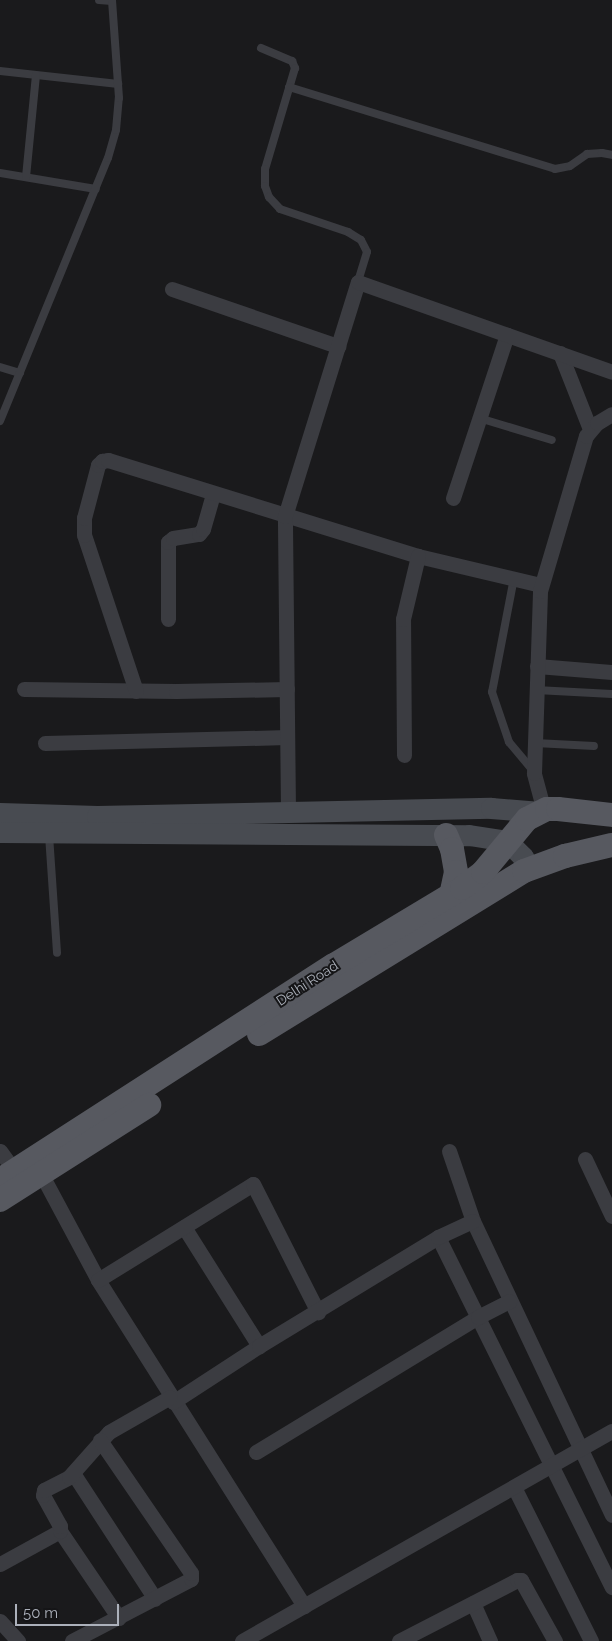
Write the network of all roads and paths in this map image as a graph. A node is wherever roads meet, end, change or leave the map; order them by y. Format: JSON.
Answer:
{"nodes":[{"id":1,"x":99,"y":0,"type":"edge"},
{"id":2,"x":112,"y":1,"type":"edge"},
{"id":3,"x":261,"y":48,"type":"dead end"},
{"id":4,"x":0,"y":71,"type":"edge"},
{"id":5,"x":36,"y":75,"type":"junction"},
{"id":6,"x":118,"y":84,"type":"junction"},
{"id":7,"x":289,"y":87,"type":"junction"},
{"id":8,"x":612,"y":155,"type":"edge"},
{"id":9,"x":0,"y":173,"type":"edge"},
{"id":10,"x":26,"y":177,"type":"junction"},
{"id":11,"x":96,"y":189,"type":"junction"},
{"id":12,"x":358,"y":282,"type":"junction"},
{"id":13,"x":172,"y":289,"type":"dead end"},
{"id":14,"x":507,"y":335,"type":"junction"},
{"id":15,"x":338,"y":346,"type":"junction"},
{"id":16,"x":560,"y":353,"type":"junction"},
{"id":17,"x":0,"y":367,"type":"edge"},
{"id":18,"x":612,"y":372,"type":"edge"},
{"id":19,"x":20,"y":373,"type":"junction"},
{"id":20,"x":612,"y":414,"type":"edge"},
{"id":21,"x":479,"y":418,"type":"junction"},
{"id":22,"x":0,"y":421,"type":"edge"},
{"id":23,"x":590,"y":429,"type":"junction"},
{"id":24,"x":552,"y":440,"type":"dead end"},
{"id":25,"x":213,"y":493,"type":"junction"},
{"id":26,"x":453,"y":498,"type":"dead end"},
{"id":27,"x":285,"y":516,"type":"junction"},
{"id":28,"x":418,"y":556,"type":"junction"},
{"id":29,"x":514,"y":578,"type":"junction"},
{"id":30,"x":541,"y":585,"type":"junction"},
{"id":31,"x":168,"y":619,"type":"dead end"},
{"id":32,"x":536,"y":666,"type":"junction"},
{"id":33,"x":612,"y":672,"type":"edge"},
{"id":34,"x":24,"y":689,"type":"dead end"},
{"id":35,"x":287,"y":689,"type":"junction"},
{"id":36,"x":536,"y":690,"type":"junction"},
{"id":37,"x":136,"y":691,"type":"junction"},
{"id":38,"x":612,"y":694,"type":"edge"},
{"id":39,"x":287,"y":737,"type":"junction"},
{"id":40,"x":45,"y":743,"type":"dead end"},
{"id":41,"x":535,"y":743,"type":"junction"},
{"id":42,"x":594,"y":746,"type":"dead end"},
{"id":43,"x":404,"y":755,"type":"dead end"},
{"id":44,"x":534,"y":773,"type":"junction"},
{"id":45,"x":288,"y":810,"type":"junction"},
{"id":46,"x":542,"y":812,"type":"junction"},
{"id":47,"x":0,"y":813,"type":"edge"},
{"id":48,"x":606,"y":814,"type":"edge"},
{"id":49,"x":0,"y":832,"type":"edge"},
{"id":50,"x":49,"y":832,"type":"junction"},
{"id":51,"x":446,"y":835,"type":"junction"},
{"id":52,"x":507,"y":841,"type":"junction"},
{"id":53,"x":608,"y":846,"type":"edge"},
{"id":54,"x":526,"y":870,"type":"junction"},
{"id":55,"x":451,"y":895,"type":"junction"},
{"id":56,"x":57,"y":953,"type":"dead end"},
{"id":57,"x":0,"y":1150,"type":"edge"},
{"id":58,"x":449,"y":1151,"type":"dead end"},
{"id":59,"x":585,"y":1159,"type":"dead end"},
{"id":60,"x":23,"y":1173,"type":"edge"},
{"id":61,"x":0,"y":1200,"type":"edge"},
{"id":62,"x":612,"y":1216,"type":"edge"},
{"id":63,"x":473,"y":1221,"type":"junction"},
{"id":64,"x":184,"y":1227,"type":"junction"},
{"id":65,"x":438,"y":1237,"type":"junction"},
{"id":66,"x":98,"y":1280,"type":"junction"},
{"id":67,"x":509,"y":1301,"type":"junction"},
{"id":68,"x":318,"y":1312,"type":"junction"},
{"id":69,"x":478,"y":1317,"type":"junction"},
{"id":70,"x":259,"y":1346,"type":"junction"},
{"id":71,"x":172,"y":1399,"type":"junction"},
{"id":72,"x":612,"y":1430,"type":"edge"},
{"id":73,"x":100,"y":1440,"type":"junction"},
{"id":74,"x":581,"y":1448,"type":"junction"},
{"id":75,"x":256,"y":1452,"type":"dead end"},
{"id":76,"x":551,"y":1466,"type":"junction"},
{"id":77,"x":73,"y":1473,"type":"junction"},
{"id":78,"x":514,"y":1487,"type":"junction"},
{"id":79,"x":612,"y":1515,"type":"edge"},
{"id":80,"x":60,"y":1531,"type":"junction"},
{"id":81,"x":0,"y":1564,"type":"edge"},
{"id":82,"x":612,"y":1588,"type":"edge"},
{"id":83,"x":155,"y":1599,"type":"junction"},
{"id":84,"x":473,"y":1603,"type":"junction"},
{"id":85,"x":304,"y":1606,"type":"junction"},
{"id":86,"x":119,"y":1618,"type":"junction"},
{"id":87,"x":0,"y":1621,"type":"edge"},
{"id":88,"x":18,"y":1641,"type":"edge"},
{"id":89,"x":72,"y":1641,"type":"edge"},
{"id":90,"x":242,"y":1641,"type":"edge"},
{"id":91,"x":399,"y":1641,"type":"edge"},
{"id":92,"x":490,"y":1641,"type":"edge"},
{"id":93,"x":555,"y":1641,"type":"edge"},
{"id":94,"x":591,"y":1641,"type":"edge"}],
"edges":[{"from":1,"to":2,"type":"lane"},
{"from":2,"to":6,"type":"lane"},
{"from":3,"to":7,"type":"lane"},
{"from":4,"to":5,"type":"lane"},
{"from":5,"to":6,"type":"lane"},
{"from":5,"to":10,"type":"lane"},
{"from":6,"to":11,"type":"lane"},
{"from":7,"to":8,"type":"lane"},
{"from":7,"to":12,"type":"lane"},
{"from":9,"to":10,"type":"lane"},
{"from":10,"to":11,"type":"lane"},
{"from":11,"to":19,"type":"lane"},
{"from":12,"to":14,"type":"street"},
{"from":12,"to":15,"type":"street"},
{"from":13,"to":15,"type":"street"},
{"from":14,"to":16,"type":"street"},
{"from":14,"to":21,"type":"street"},
{"from":15,"to":27,"type":"street"},
{"from":16,"to":18,"type":"street"},
{"from":16,"to":23,"type":"street"},
{"from":17,"to":19,"type":"lane"},
{"from":19,"to":22,"type":"lane"},
{"from":20,"to":23,"type":"street"},
{"from":21,"to":24,"type":"lane"},
{"from":21,"to":26,"type":"street"},
{"from":23,"to":30,"type":"street"},
{"from":25,"to":27,"type":"street"},
{"from":25,"to":31,"type":"street"},
{"from":25,"to":37,"type":"street"},
{"from":27,"to":28,"type":"street"},
{"from":27,"to":35,"type":"street"},
{"from":28,"to":29,"type":"street"},
{"from":28,"to":43,"type":"street"},
{"from":29,"to":30,"type":"street"},
{"from":29,"to":44,"type":"lane"},
{"from":30,"to":32,"type":"street"},
{"from":32,"to":33,"type":"street"},
{"from":32,"to":36,"type":"street"},
{"from":34,"to":37,"type":"street"},
{"from":35,"to":37,"type":"street"},
{"from":35,"to":39,"type":"street"},
{"from":36,"to":38,"type":"lane"},
{"from":36,"to":41,"type":"street"},
{"from":39,"to":40,"type":"street"},
{"from":39,"to":45,"type":"street"},
{"from":41,"to":42,"type":"lane"},
{"from":41,"to":44,"type":"street"},
{"from":44,"to":46,"type":"street"},
{"from":45,"to":46,"type":"street"},
{"from":45,"to":47,"type":"street"},
{"from":46,"to":48,"type":"main road"},
{"from":46,"to":52,"type":"main road","name":"Delhi Road"},
{"from":48,"to":53,"type":"main road"},
{"from":49,"to":50,"type":"street"},
{"from":50,"to":51,"type":"street"},
{"from":50,"to":56,"type":"lane"},
{"from":51,"to":52,"type":"street"},
{"from":51,"to":55,"type":"main road"},
{"from":52,"to":54,"type":"street"},
{"from":52,"to":55,"type":"main road","name":"Delhi Road"},
{"from":53,"to":54,"type":"main road"},
{"from":54,"to":60,"type":"main road"},
{"from":55,"to":60,"type":"main road","name":"Delhi Road"},
{"from":57,"to":60,"type":"street"},
{"from":58,"to":63,"type":"street"},
{"from":59,"to":62,"type":"street"},
{"from":60,"to":61,"type":"main road"},
{"from":60,"to":66,"type":"street"},
{"from":63,"to":65,"type":"street"},
{"from":63,"to":67,"type":"street"},
{"from":64,"to":66,"type":"street"},
{"from":64,"to":68,"type":"street"},
{"from":64,"to":70,"type":"street"},
{"from":65,"to":68,"type":"street"},
{"from":65,"to":69,"type":"street"},
{"from":66,"to":71,"type":"street"},
{"from":67,"to":69,"type":"street"},
{"from":67,"to":74,"type":"street"},
{"from":68,"to":70,"type":"street"},
{"from":69,"to":75,"type":"street"},
{"from":69,"to":76,"type":"street"},
{"from":70,"to":71,"type":"street"},
{"from":71,"to":73,"type":"street"},
{"from":71,"to":85,"type":"street"},
{"from":72,"to":74,"type":"street"},
{"from":73,"to":77,"type":"street"},
{"from":73,"to":83,"type":"street"},
{"from":74,"to":76,"type":"street"},
{"from":74,"to":79,"type":"street"},
{"from":76,"to":78,"type":"street"},
{"from":76,"to":82,"type":"street"},
{"from":77,"to":80,"type":"street"},
{"from":77,"to":83,"type":"street"},
{"from":78,"to":85,"type":"street"},
{"from":78,"to":94,"type":"street"},
{"from":80,"to":81,"type":"street"},
{"from":80,"to":86,"type":"street"},
{"from":83,"to":86,"type":"street"},
{"from":84,"to":91,"type":"street"},
{"from":84,"to":92,"type":"street"},
{"from":84,"to":93,"type":"street"},
{"from":85,"to":90,"type":"street"},
{"from":86,"to":89,"type":"street"},
{"from":87,"to":88,"type":"street"}]}
